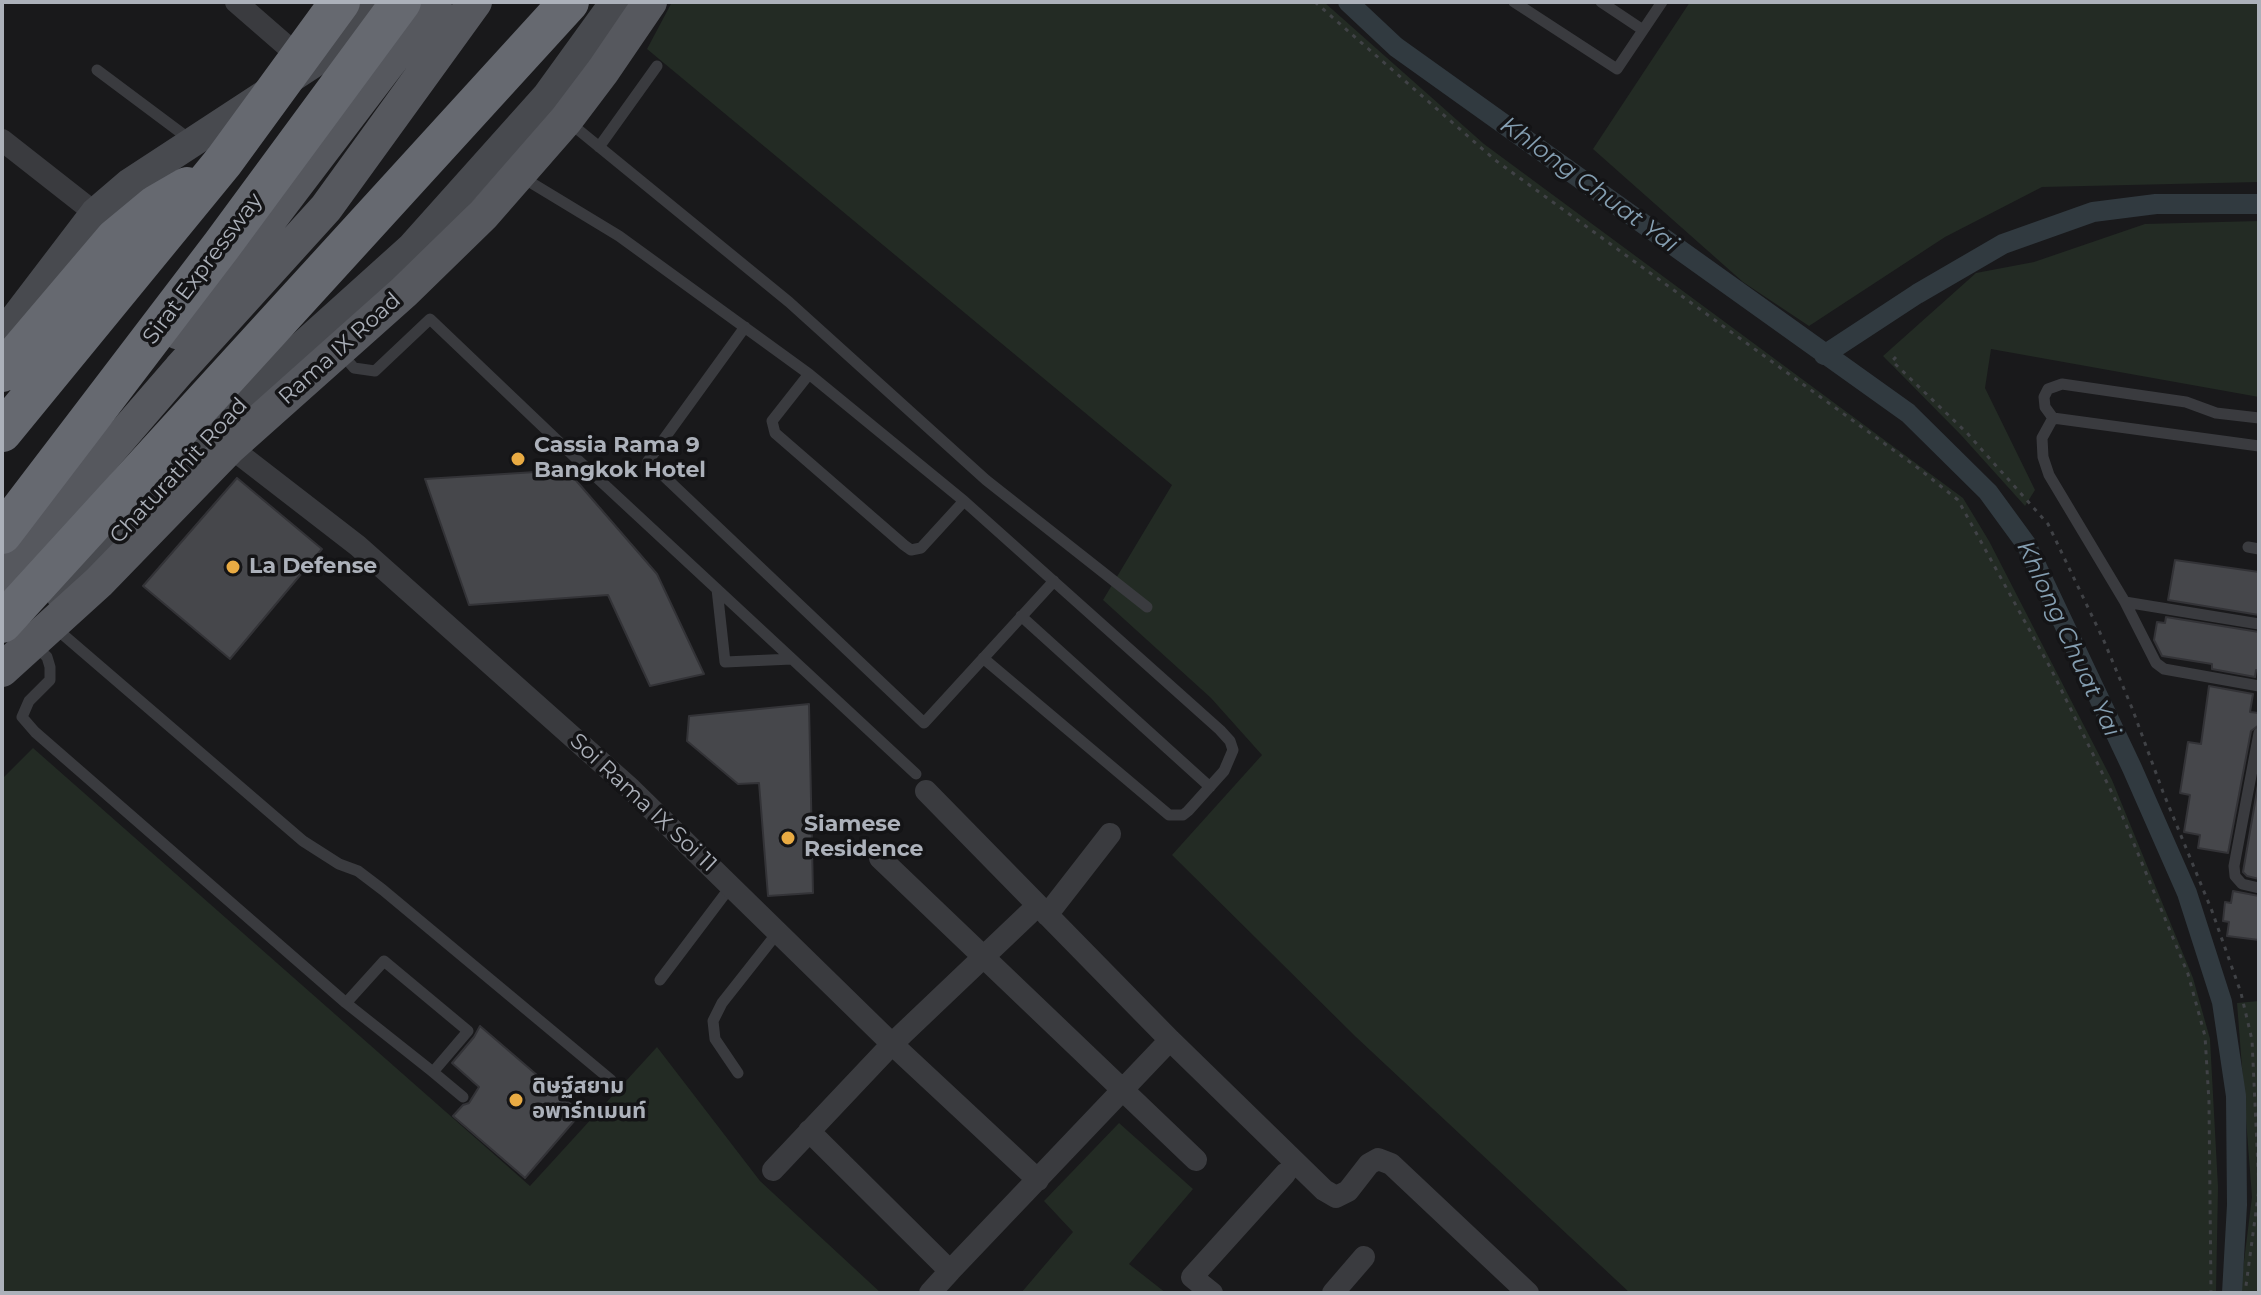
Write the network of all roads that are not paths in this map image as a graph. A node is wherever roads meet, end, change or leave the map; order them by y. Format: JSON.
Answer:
{"nodes":[{"id":1,"x":236,"y":2,"type":"edge"},
{"id":2,"x":340,"y":2,"type":"edge"},
{"id":3,"x":373,"y":2,"type":"edge"},
{"id":4,"x":401,"y":2,"type":"edge"},
{"id":5,"x":435,"y":2,"type":"edge"},
{"id":6,"x":475,"y":2,"type":"edge"},
{"id":7,"x":569,"y":2,"type":"edge"},
{"id":8,"x":615,"y":2,"type":"edge"},
{"id":9,"x":650,"y":2,"type":"edge"},
{"id":10,"x":1514,"y":2,"type":"edge"},
{"id":11,"x":1601,"y":2,"type":"edge"},
{"id":12,"x":1662,"y":2,"type":"edge"},
{"id":13,"x":1643,"y":30,"type":"junction"},
{"id":14,"x":344,"y":43,"type":"junction"},
{"id":15,"x":309,"y":66,"type":"junction"},
{"id":16,"x":657,"y":66,"type":"dead end"},
{"id":17,"x":97,"y":70,"type":"dead end"},
{"id":18,"x":352,"y":113,"type":"junction"},
{"id":19,"x":566,"y":120,"type":"junction"},
{"id":20,"x":2,"y":140,"type":"edge"},
{"id":21,"x":193,"y":141,"type":"junction"},
{"id":22,"x":599,"y":147,"type":"junction"},
{"id":23,"x":254,"y":157,"type":"junction"},
{"id":24,"x":519,"y":176,"type":"junction"},
{"id":25,"x":105,"y":226,"type":"junction"},
{"id":26,"x":745,"y":327,"type":"junction"},
{"id":27,"x":2,"y":335,"type":"edge"},
{"id":28,"x":339,"y":351,"type":"junction"},
{"id":29,"x":180,"y":369,"type":"junction"},
{"id":30,"x":2,"y":372,"type":"edge"},
{"id":31,"x":809,"y":374,"type":"junction"},
{"id":32,"x":2053,"y":418,"type":"junction"},
{"id":33,"x":2259,"y":418,"type":"edge"},
{"id":34,"x":2,"y":432,"type":"edge"},
{"id":35,"x":2259,"y":446,"type":"edge"},
{"id":36,"x":230,"y":447,"type":"junction"},
{"id":37,"x":39,"y":478,"type":"junction"},
{"id":38,"x":73,"y":493,"type":"junction"},
{"id":39,"x":964,"y":501,"type":"junction"},
{"id":40,"x":2,"y":513,"type":"edge"},
{"id":41,"x":2,"y":534,"type":"edge"},
{"id":42,"x":2,"y":575,"type":"edge"},
{"id":43,"x":1054,"y":581,"type":"junction"},
{"id":44,"x":717,"y":589,"type":"junction"},
{"id":45,"x":2125,"y":602,"type":"junction"},
{"id":46,"x":1147,"y":607,"type":"dead end"},
{"id":47,"x":1021,"y":616,"type":"junction"},
{"id":48,"x":2259,"y":624,"type":"edge"},
{"id":49,"x":29,"y":631,"type":"edge"},
{"id":50,"x":2,"y":658,"type":"edge"},
{"id":51,"x":983,"y":658,"type":"junction"},
{"id":52,"x":792,"y":659,"type":"junction"},
{"id":53,"x":2,"y":670,"type":"edge"},
{"id":54,"x":2259,"y":686,"type":"edge"},
{"id":55,"x":2259,"y":733,"type":"edge"},
{"id":56,"x":921,"y":783,"type":"joint"},
{"id":57,"x":1210,"y":787,"type":"junction"},
{"id":58,"x":1110,"y":834,"type":"dead end"},
{"id":59,"x":880,"y":858,"type":"dead end"},
{"id":60,"x":731,"y":886,"type":"junction"},
{"id":61,"x":2259,"y":888,"type":"edge"},
{"id":62,"x":1042,"y":911,"type":"junction"},
{"id":63,"x":778,"y":932,"type":"junction"},
{"id":64,"x":983,"y":957,"type":"junction"},
{"id":65,"x":660,"y":980,"type":"dead end"},
{"id":66,"x":346,"y":1003,"type":"junction"},
{"id":67,"x":1170,"y":1040,"type":"junction"},
{"id":68,"x":892,"y":1044,"type":"junction"},
{"id":69,"x":433,"y":1072,"type":"junction"},
{"id":70,"x":738,"y":1073,"type":"dead end"},
{"id":71,"x":611,"y":1080,"type":"dead end"},
{"id":72,"x":1122,"y":1092,"type":"junction"},
{"id":73,"x":463,"y":1097,"type":"dead end"},
{"id":74,"x":809,"y":1131,"type":"junction"},
{"id":75,"x":1196,"y":1160,"type":"dead end"},
{"id":76,"x":773,"y":1170,"type":"dead end"},
{"id":77,"x":1285,"y":1174,"type":"dead end"},
{"id":78,"x":1038,"y":1180,"type":"junction"},
{"id":79,"x":1364,"y":1257,"type":"dead end"},
{"id":80,"x":950,"y":1271,"type":"junction"},
{"id":81,"x":930,"y":1293,"type":"edge"},
{"id":82,"x":1212,"y":1293,"type":"edge"},
{"id":83,"x":1333,"y":1293,"type":"edge"},
{"id":84,"x":1528,"y":1293,"type":"edge"}],
"edges":[{"from":1,"to":15,"type":"street"},
{"from":2,"to":34,"type":"highway"},
{"from":3,"to":14,"type":"main road"},
{"from":4,"to":41,"type":"highway","name":"Sirat Expressway"},
{"from":5,"to":18,"type":"main road"},
{"from":6,"to":29,"type":"main road"},
{"from":7,"to":49,"type":"highway"},
{"from":8,"to":50,"type":"main road","name":"Chaturathit Road"},
{"from":9,"to":19,"type":"main road","name":"Rama IX Road"},
{"from":10,"to":13,"type":"lane"},
{"from":11,"to":13,"type":"lane"},
{"from":12,"to":13,"type":"lane"},
{"from":14,"to":15,"type":"main road"},
{"from":14,"to":23,"type":"highway"},
{"from":15,"to":21,"type":"main road"},
{"from":16,"to":22,"type":"lane"},
{"from":17,"to":21,"type":"lane"},
{"from":18,"to":23,"type":"highway"},
{"from":18,"to":37,"type":"main road"},
{"from":19,"to":22,"type":"lane"},
{"from":19,"to":24,"type":"main road","name":"Rama IX Road"},
{"from":20,"to":25,"type":"street"},
{"from":21,"to":25,"type":"main road"},
{"from":22,"to":46,"type":"lane"},
{"from":23,"to":25,"type":"highway"},
{"from":24,"to":26,"type":"lane"},
{"from":24,"to":28,"type":"main road","name":"Rama IX Road"},
{"from":25,"to":27,"type":"main road"},
{"from":25,"to":30,"type":"highway"},
{"from":26,"to":31,"type":"lane"},
{"from":26,"to":51,"type":"lane"},
{"from":28,"to":36,"type":"main road","name":"Rama IX Road"},
{"from":28,"to":44,"type":"lane"},
{"from":29,"to":36,"type":"main road"},
{"from":29,"to":38,"type":"main road"},
{"from":31,"to":39,"type":"lane"},
{"from":31,"to":39,"type":"lane"},
{"from":32,"to":33,"type":"lane"},
{"from":32,"to":35,"type":"lane"},
{"from":32,"to":45,"type":"lane"},
{"from":36,"to":49,"type":"main road","name":"Rama IX Road"},
{"from":36,"to":60,"type":"street","name":"Soi Rama IX Soi 11"},
{"from":37,"to":38,"type":"main road"},
{"from":37,"to":40,"type":"main road"},
{"from":38,"to":42,"type":"main road"},
{"from":39,"to":43,"type":"lane"},
{"from":43,"to":47,"type":"lane"},
{"from":43,"to":57,"type":"lane"},
{"from":44,"to":52,"type":"lane"},
{"from":44,"to":52,"type":"lane"},
{"from":45,"to":48,"type":"lane"},
{"from":45,"to":54,"type":"lane"},
{"from":47,"to":51,"type":"lane"},
{"from":47,"to":57,"type":"lane"},
{"from":49,"to":53,"type":"main road","name":"Rama IX Road"},
{"from":49,"to":66,"type":"lane"},
{"from":49,"to":71,"type":"lane"},
{"from":51,"to":57,"type":"lane"},
{"from":52,"to":56,"type":"lane"},
{"from":55,"to":61,"type":"lane"},
{"from":56,"to":62,"type":"street"},
{"from":58,"to":62,"type":"street"},
{"from":59,"to":64,"type":"street"},
{"from":60,"to":63,"type":"street","name":"Soi Rama IX Soi 11"},
{"from":60,"to":65,"type":"lane"},
{"from":62,"to":64,"type":"street"},
{"from":62,"to":67,"type":"street"},
{"from":63,"to":68,"type":"street","name":"Soi Rama IX Soi 11"},
{"from":63,"to":70,"type":"lane"},
{"from":64,"to":68,"type":"street"},
{"from":64,"to":72,"type":"street"},
{"from":66,"to":69,"type":"lane"},
{"from":66,"to":69,"type":"lane"},
{"from":67,"to":72,"type":"street"},
{"from":67,"to":84,"type":"street"},
{"from":68,"to":74,"type":"street"},
{"from":68,"to":78,"type":"street","name":"Soi Rama IX Soi 11"},
{"from":69,"to":73,"type":"lane"},
{"from":72,"to":75,"type":"street"},
{"from":72,"to":78,"type":"street"},
{"from":74,"to":76,"type":"street"},
{"from":74,"to":80,"type":"street"},
{"from":77,"to":82,"type":"street"},
{"from":78,"to":80,"type":"street"},
{"from":79,"to":83,"type":"street"},
{"from":80,"to":81,"type":"street"}]}
